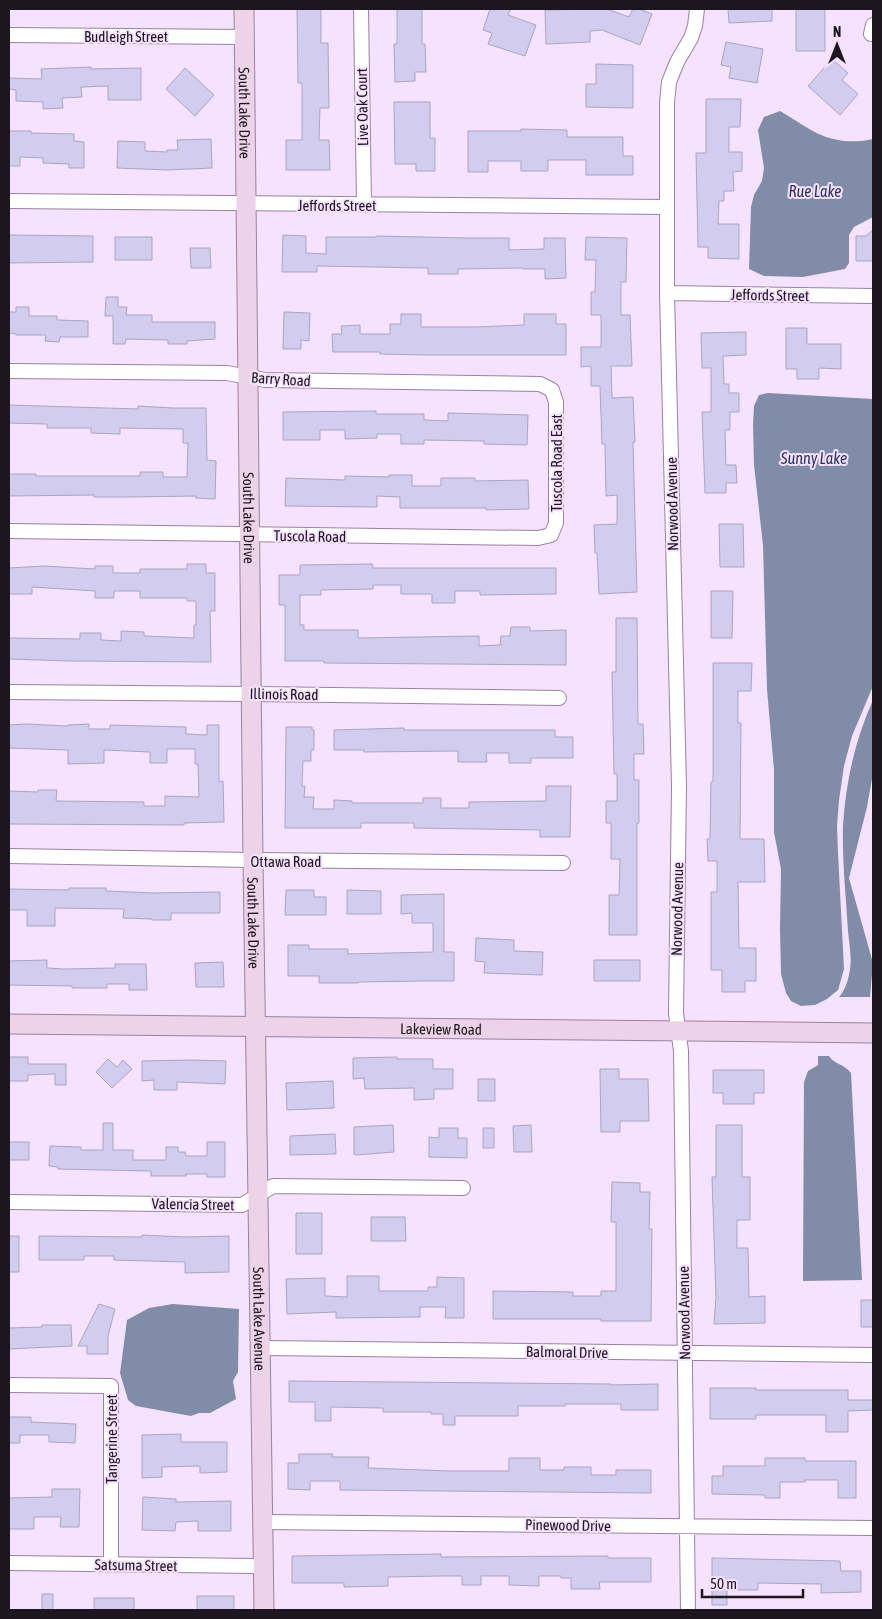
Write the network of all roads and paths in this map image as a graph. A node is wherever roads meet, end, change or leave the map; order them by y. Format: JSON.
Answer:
{"nodes":[{"id":1,"x":244,"y":9,"type":"edge"},
{"id":2,"x":361,"y":9,"type":"edge"},
{"id":3,"x":697,"y":9,"type":"edge"},
{"id":4,"x":9,"y":35,"type":"edge"},
{"id":5,"x":244,"y":37,"type":"junction"},
{"id":6,"x":9,"y":201,"type":"edge"},
{"id":7,"x":247,"y":204,"type":"junction"},
{"id":8,"x":364,"y":205,"type":"junction"},
{"id":9,"x":666,"y":207,"type":"junction"},
{"id":10,"x":667,"y":293,"type":"junction"},
{"id":11,"x":873,"y":296,"type":"edge"},
{"id":12,"x":9,"y":371,"type":"edge"},
{"id":13,"x":248,"y":377,"type":"junction"},
{"id":14,"x":552,"y":390,"type":"joint"},
{"id":15,"x":9,"y":532,"type":"edge"},
{"id":16,"x":250,"y":535,"type":"junction"},
{"id":17,"x":551,"y":535,"type":"joint"},
{"id":18,"x":9,"y":692,"type":"edge"},
{"id":19,"x":252,"y":694,"type":"junction"},
{"id":20,"x":559,"y":698,"type":"dead end"},
{"id":21,"x":9,"y":856,"type":"edge"},
{"id":22,"x":253,"y":860,"type":"junction"},
{"id":23,"x":562,"y":863,"type":"dead end"},
{"id":24,"x":9,"y":1024,"type":"edge"},
{"id":25,"x":256,"y":1027,"type":"junction"},
{"id":26,"x":679,"y":1031,"type":"junction"},
{"id":27,"x":873,"y":1033,"type":"edge"},
{"id":28,"x":463,"y":1188,"type":"dead end"},
{"id":29,"x":259,"y":1195,"type":"junction"},
{"id":30,"x":9,"y":1202,"type":"edge"},
{"id":31,"x":261,"y":1348,"type":"junction"},
{"id":32,"x":685,"y":1353,"type":"junction"},
{"id":33,"x":873,"y":1355,"type":"edge"},
{"id":34,"x":9,"y":1385,"type":"edge"},
{"id":35,"x":263,"y":1522,"type":"junction"},
{"id":36,"x":687,"y":1526,"type":"junction"},
{"id":37,"x":873,"y":1528,"type":"edge"},
{"id":38,"x":9,"y":1563,"type":"edge"},
{"id":39,"x":110,"y":1564,"type":"junction"},
{"id":40,"x":263,"y":1566,"type":"junction"},
{"id":41,"x":264,"y":1610,"type":"edge"},
{"id":42,"x":688,"y":1610,"type":"edge"}],
"edges":[{"from":1,"to":5,"type":"street","name":"South Lake Drive"},
{"from":2,"to":8,"type":"street","name":"Live Oak Court"},
{"from":3,"to":9,"type":"street","name":"Norwood Avenue"},
{"from":4,"to":5,"type":"street","name":"Budleigh Street"},
{"from":5,"to":7,"type":"street","name":"South Lake Drive"},
{"from":6,"to":7,"type":"street","name":"Jeffords Street"},
{"from":7,"to":8,"type":"street","name":"Jeffords Street"},
{"from":7,"to":13,"type":"street","name":"South Lake Drive"},
{"from":8,"to":9,"type":"street","name":"Jeffords Street"},
{"from":9,"to":10,"type":"street","name":"Norwood Avenue"},
{"from":10,"to":11,"type":"street","name":"Jeffords Street"},
{"from":10,"to":26,"type":"street","name":"Norwood Avenue"},
{"from":12,"to":13,"type":"street","name":"Barry Road"},
{"from":13,"to":14,"type":"street","name":"Barry Road"},
{"from":13,"to":16,"type":"street","name":"South Lake Drive"},
{"from":14,"to":17,"type":"street","name":"Tuscola Road East"},
{"from":15,"to":16,"type":"street","name":"Tuscola Road"},
{"from":16,"to":17,"type":"street","name":"Tuscola Road"},
{"from":16,"to":19,"type":"street","name":"South Lake Drive"},
{"from":18,"to":19,"type":"street","name":"Illinois Road"},
{"from":19,"to":20,"type":"street","name":"Illinois Road"},
{"from":19,"to":22,"type":"street","name":"South Lake Drive"},
{"from":21,"to":22,"type":"street","name":"Ottawa Road"},
{"from":22,"to":23,"type":"street","name":"Ottawa Road"},
{"from":22,"to":25,"type":"street","name":"South Lake Drive"},
{"from":24,"to":25,"type":"street","name":"Lakeview Road"},
{"from":25,"to":26,"type":"street","name":"Lakeview Road"},
{"from":25,"to":29,"type":"street","name":"South Lake Avenue"},
{"from":26,"to":27,"type":"street","name":"Lakeview Road"},
{"from":26,"to":32,"type":"street","name":"Norwood Avenue"},
{"from":28,"to":29,"type":"street","name":"Valencia Street"},
{"from":29,"to":30,"type":"street","name":"Valencia Street"},
{"from":29,"to":31,"type":"street","name":"South Lake Avenue"},
{"from":31,"to":32,"type":"street","name":"Balmoral Drive"},
{"from":31,"to":35,"type":"street","name":"South Lake Avenue"},
{"from":32,"to":33,"type":"street","name":"Balmoral Drive"},
{"from":32,"to":36,"type":"street","name":"Norwood Avenue"},
{"from":34,"to":39,"type":"street","name":"Tangerine Street"},
{"from":35,"to":36,"type":"street","name":"Pinewood Drive"},
{"from":35,"to":40,"type":"street","name":"South Lake Avenue"},
{"from":36,"to":37,"type":"street","name":"Pinewood Drive"},
{"from":36,"to":42,"type":"street","name":"Norwood Avenue"},
{"from":38,"to":39,"type":"street","name":"Satsuma Street"},
{"from":39,"to":40,"type":"street","name":"Satsuma Street"},
{"from":40,"to":41,"type":"street","name":"South Lake Avenue"}]}
